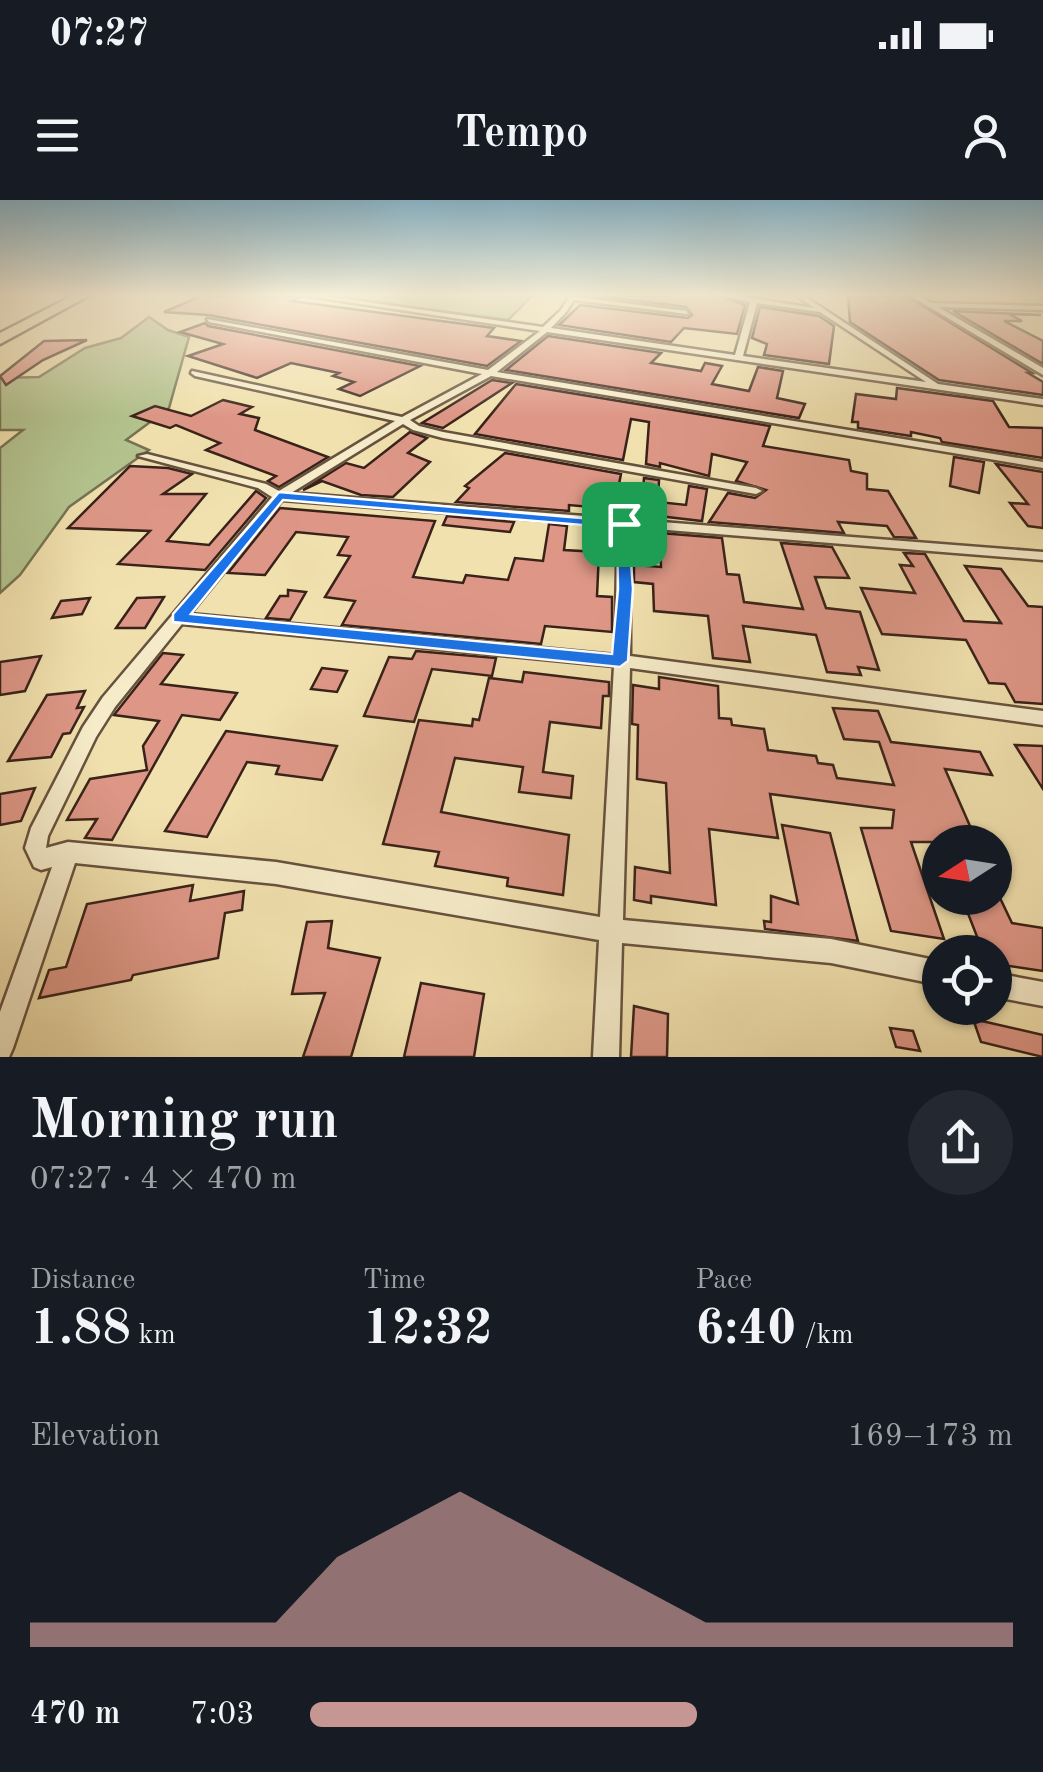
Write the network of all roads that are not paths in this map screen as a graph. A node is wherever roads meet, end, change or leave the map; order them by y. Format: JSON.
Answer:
{"nodes":[{"id":1,"x":293,"y":336,"type":"edge"},
{"id":2,"x":538,"y":336,"type":"edge"},
{"id":3,"x":580,"y":336,"type":"edge"},
{"id":4,"x":744,"y":336,"type":"edge"},
{"id":5,"x":859,"y":336,"type":"edge"},
{"id":6,"x":980,"y":336,"type":"edge"},
{"id":7,"x":738,"y":358,"type":"junction"},
{"id":8,"x":1043,"y":368,"type":"edge"},
{"id":9,"x":194,"y":373,"type":"dead end"},
{"id":10,"x":490,"y":373,"type":"junction"},
{"id":11,"x":938,"y":387,"type":"junction"},
{"id":12,"x":1043,"y":402,"type":"edge"},
{"id":13,"x":403,"y":420,"type":"junction"},
{"id":14,"x":143,"y":456,"type":"dead end"},
{"id":15,"x":1043,"y":465,"type":"edge"},
{"id":16,"x":756,"y":491,"type":"dead end"},
{"id":17,"x":279,"y":496,"type":"junction"},
{"id":18,"x":624,"y":524,"type":"junction"},
{"id":19,"x":1043,"y":556,"type":"edge"},
{"id":20,"x":178,"y":618,"type":"junction"},
{"id":21,"x":620,"y":661,"type":"junction"},
{"id":22,"x":1043,"y":718,"type":"edge"},
{"id":23,"x":68,"y":852,"type":"junction"},
{"id":24,"x":610,"y":930,"type":"junction"},
{"id":25,"x":922,"y":970,"type":"edge"},
{"id":26,"x":1012,"y":988,"type":"edge"},
{"id":27,"x":1043,"y":994,"type":"edge"},
{"id":28,"x":0,"y":1048,"type":"edge"},
{"id":29,"x":606,"y":1057,"type":"edge"}],
"edges":[{"from":1,"to":10,"type":"street"},
{"from":2,"to":10,"type":"street"},
{"from":3,"to":7,"type":"street"},
{"from":4,"to":7,"type":"street"},
{"from":5,"to":11,"type":"street"},
{"from":6,"to":8,"type":"street"},
{"from":7,"to":11,"type":"street"},
{"from":9,"to":13,"type":"street"},
{"from":10,"to":13,"type":"street"},
{"from":10,"to":15,"type":"street"},
{"from":11,"to":12,"type":"street"},
{"from":13,"to":16,"type":"street"},
{"from":13,"to":17,"type":"street"},
{"from":14,"to":17,"type":"street"},
{"from":17,"to":18,"type":"street"},
{"from":17,"to":20,"type":"street"},
{"from":18,"to":19,"type":"street"},
{"from":18,"to":21,"type":"street"},
{"from":20,"to":21,"type":"street"},
{"from":20,"to":23,"type":"street"},
{"from":21,"to":22,"type":"street"},
{"from":21,"to":24,"type":"street"},
{"from":23,"to":24,"type":"street"},
{"from":23,"to":28,"type":"street"},
{"from":24,"to":25,"type":"street"},
{"from":24,"to":29,"type":"street"},
{"from":26,"to":27,"type":"street"}]}
